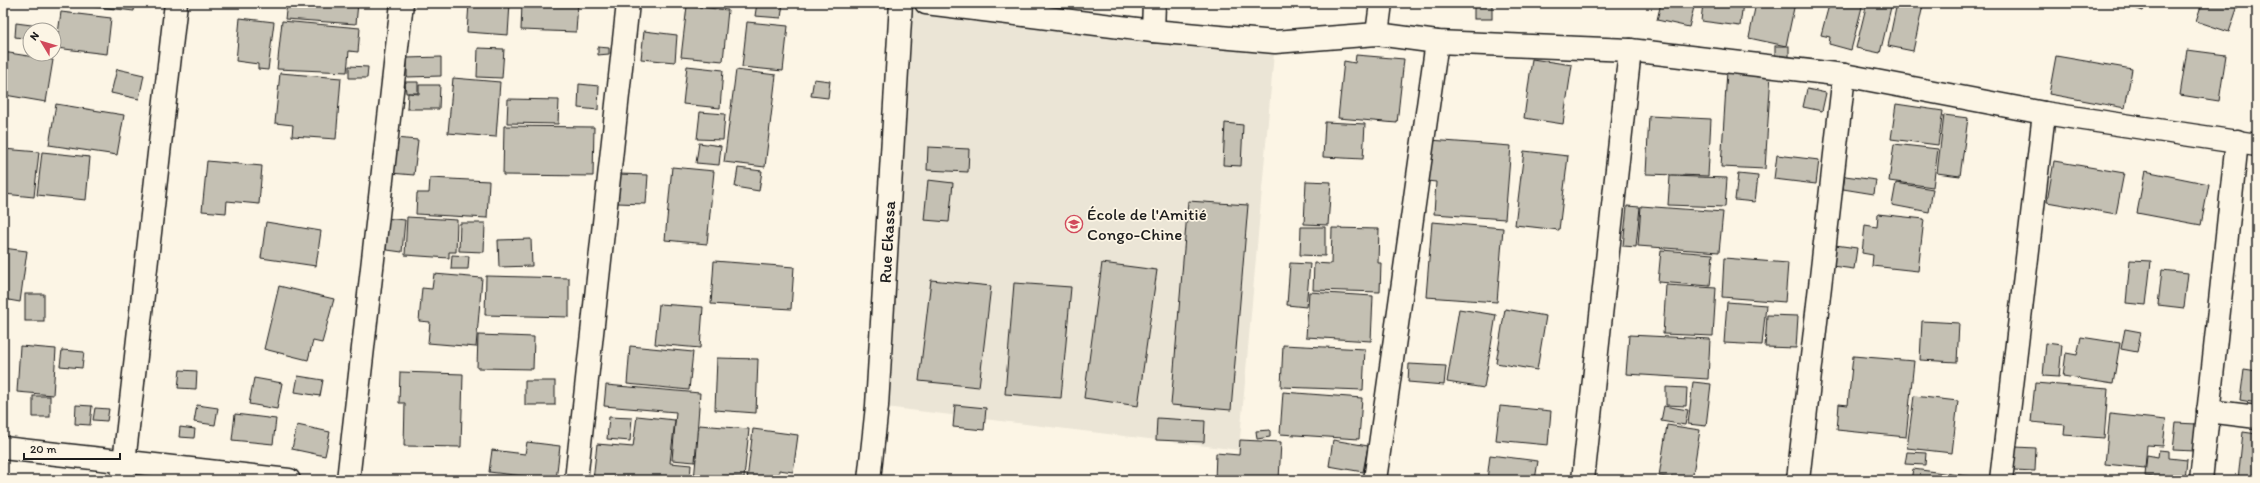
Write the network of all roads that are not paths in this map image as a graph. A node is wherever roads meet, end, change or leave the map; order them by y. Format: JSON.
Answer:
{"nodes":[{"id":1,"x":176,"y":3,"type":"edge"},
{"id":2,"x":402,"y":3,"type":"edge"},
{"id":3,"x":628,"y":3,"type":"edge"},
{"id":4,"x":902,"y":3,"type":"edge"},
{"id":5,"x":926,"y":3,"type":"edge"},
{"id":6,"x":1154,"y":3,"type":"edge"},
{"id":7,"x":1381,"y":3,"type":"edge"},
{"id":8,"x":1153,"y":31,"type":"junction"},
{"id":9,"x":1377,"y":34,"type":"junction"},
{"id":10,"x":1437,"y":42,"type":"junction"},
{"id":11,"x":1630,"y":50,"type":"junction"},
{"id":12,"x":1844,"y":75,"type":"junction"},
{"id":13,"x":2044,"y":113,"type":"junction"},
{"id":14,"x":2247,"y":143,"type":"edge"},
{"id":15,"x":2208,"y":411,"type":"junction"},
{"id":16,"x":2257,"y":417,"type":"edge"},
{"id":17,"x":3,"y":448,"type":"edge"},
{"id":18,"x":123,"y":471,"type":"edge"},
{"id":19,"x":289,"y":480,"type":"edge"},
{"id":20,"x":348,"y":480,"type":"edge"},
{"id":21,"x":576,"y":480,"type":"edge"},
{"id":22,"x":869,"y":480,"type":"edge"},
{"id":23,"x":1375,"y":480,"type":"edge"},
{"id":24,"x":1583,"y":480,"type":"edge"},
{"id":25,"x":1798,"y":480,"type":"edge"},
{"id":26,"x":2001,"y":480,"type":"edge"},
{"id":27,"x":2201,"y":480,"type":"edge"}],
"edges":[{"from":1,"to":18,"type":"street"},
{"from":2,"to":20,"type":"street"},
{"from":3,"to":21,"type":"street"},
{"from":4,"to":22,"type":"street","name":"Rue Ekassa"},
{"from":5,"to":8,"type":"street"},
{"from":6,"to":8,"type":"street"},
{"from":7,"to":9,"type":"street"},
{"from":8,"to":9,"type":"street"},
{"from":9,"to":10,"type":"street"},
{"from":10,"to":11,"type":"street"},
{"from":10,"to":23,"type":"street"},
{"from":11,"to":12,"type":"street"},
{"from":11,"to":24,"type":"street"},
{"from":12,"to":13,"type":"street"},
{"from":12,"to":25,"type":"street"},
{"from":13,"to":14,"type":"street"},
{"from":13,"to":26,"type":"street"},
{"from":14,"to":15,"type":"street"},
{"from":15,"to":16,"type":"street"},
{"from":15,"to":27,"type":"street"},
{"from":17,"to":18,"type":"street"},
{"from":18,"to":19,"type":"street"}]}
